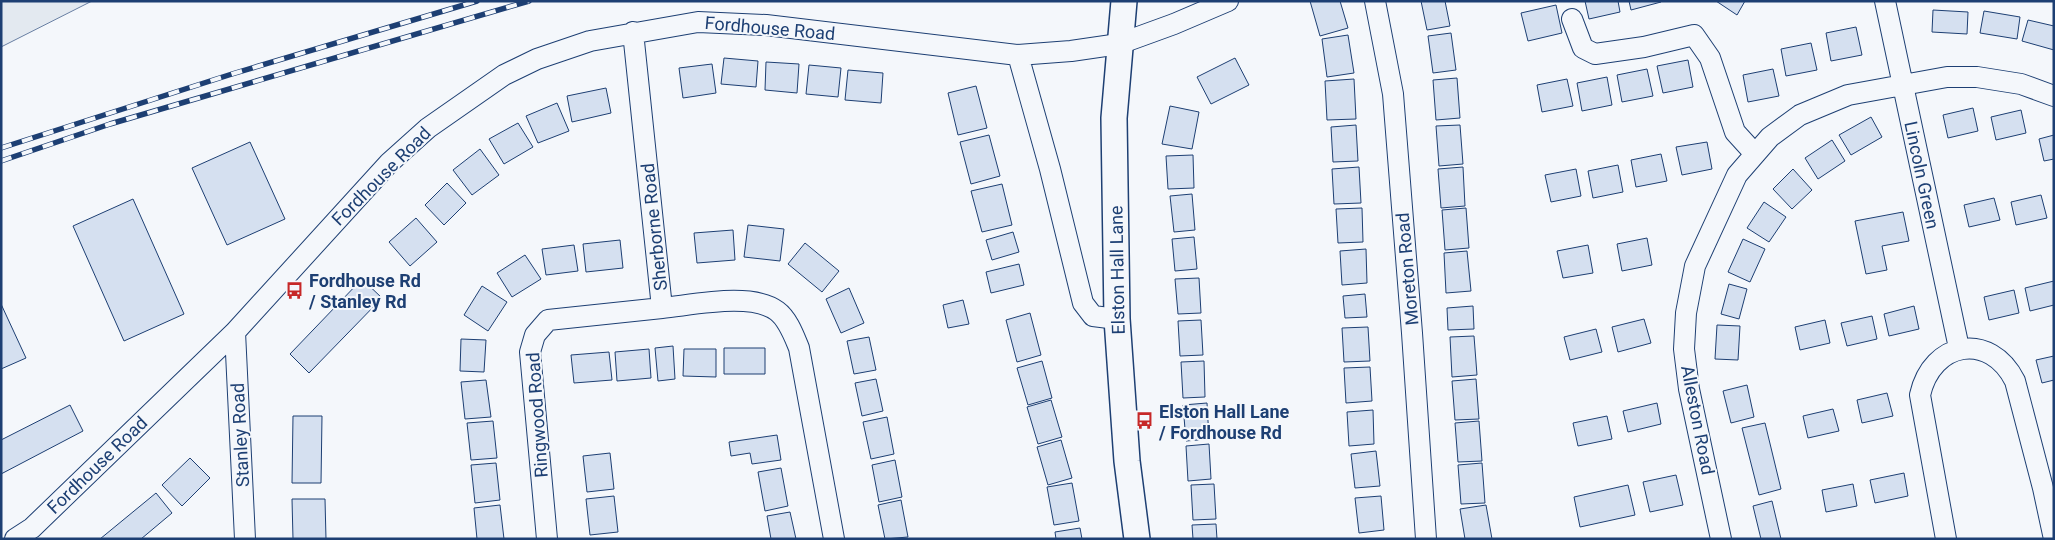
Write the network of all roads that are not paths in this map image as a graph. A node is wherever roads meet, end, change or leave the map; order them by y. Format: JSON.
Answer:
{"nodes":[{"id":1,"x":1124,"y":1,"type":"edge"},
{"id":2,"x":1228,"y":1,"type":"edge"},
{"id":3,"x":1376,"y":1,"type":"edge"},
{"id":4,"x":1885,"y":1,"type":"edge"},
{"id":5,"x":1572,"y":19,"type":"dead end"},
{"id":6,"x":633,"y":32,"type":"junction"},
{"id":7,"x":1119,"y":44,"type":"junction"},
{"id":8,"x":1018,"y":55,"type":"junction"},
{"id":9,"x":1902,"y":84,"type":"junction"},
{"id":10,"x":2054,"y":96,"type":"edge"},
{"id":11,"x":1755,"y":154,"type":"junction"},
{"id":12,"x":662,"y":308,"type":"junction"},
{"id":13,"x":1117,"y":319,"type":"junction"},
{"id":14,"x":235,"y":332,"type":"junction"},
{"id":15,"x":1959,"y":348,"type":"junction"},
{"id":16,"x":15,"y":539,"type":"edge"},
{"id":17,"x":245,"y":539,"type":"edge"},
{"id":18,"x":547,"y":539,"type":"edge"},
{"id":19,"x":834,"y":539,"type":"edge"},
{"id":20,"x":1137,"y":539,"type":"edge"},
{"id":21,"x":1426,"y":539,"type":"edge"},
{"id":22,"x":1721,"y":539,"type":"edge"},
{"id":23,"x":1946,"y":539,"type":"edge"},
{"id":24,"x":2054,"y":539,"type":"edge"}],
"edges":[{"from":1,"to":7,"type":"street","name":"Elston Hall Lane"},
{"from":2,"to":7,"type":"street","name":"Fordhouse Road"},
{"from":3,"to":21,"type":"street","name":"Moreton Road"},
{"from":4,"to":9,"type":"street","name":"Lincoln Green"},
{"from":5,"to":11,"type":"street"},
{"from":6,"to":8,"type":"street","name":"Fordhouse Road"},
{"from":6,"to":12,"type":"street","name":"Sherborne Road"},
{"from":6,"to":14,"type":"street","name":"Fordhouse Road"},
{"from":7,"to":8,"type":"street","name":"Fordhouse Road"},
{"from":7,"to":13,"type":"street","name":"Elston Hall Lane"},
{"from":8,"to":13,"type":"street"},
{"from":9,"to":10,"type":"street","name":"Alleston Road"},
{"from":9,"to":11,"type":"street","name":"Alleston Road"},
{"from":9,"to":15,"type":"street","name":"Lincoln Green"},
{"from":11,"to":22,"type":"street","name":"Alleston Road"},
{"from":12,"to":18,"type":"street","name":"Ringwood Road"},
{"from":12,"to":19,"type":"street","name":"Sherborne Road"},
{"from":13,"to":20,"type":"street","name":"Elston Hall Lane"},
{"from":14,"to":16,"type":"street","name":"Fordhouse Road"},
{"from":14,"to":17,"type":"street","name":"Stanley Road"},
{"from":15,"to":23,"type":"street"},
{"from":15,"to":24,"type":"street"}]}
